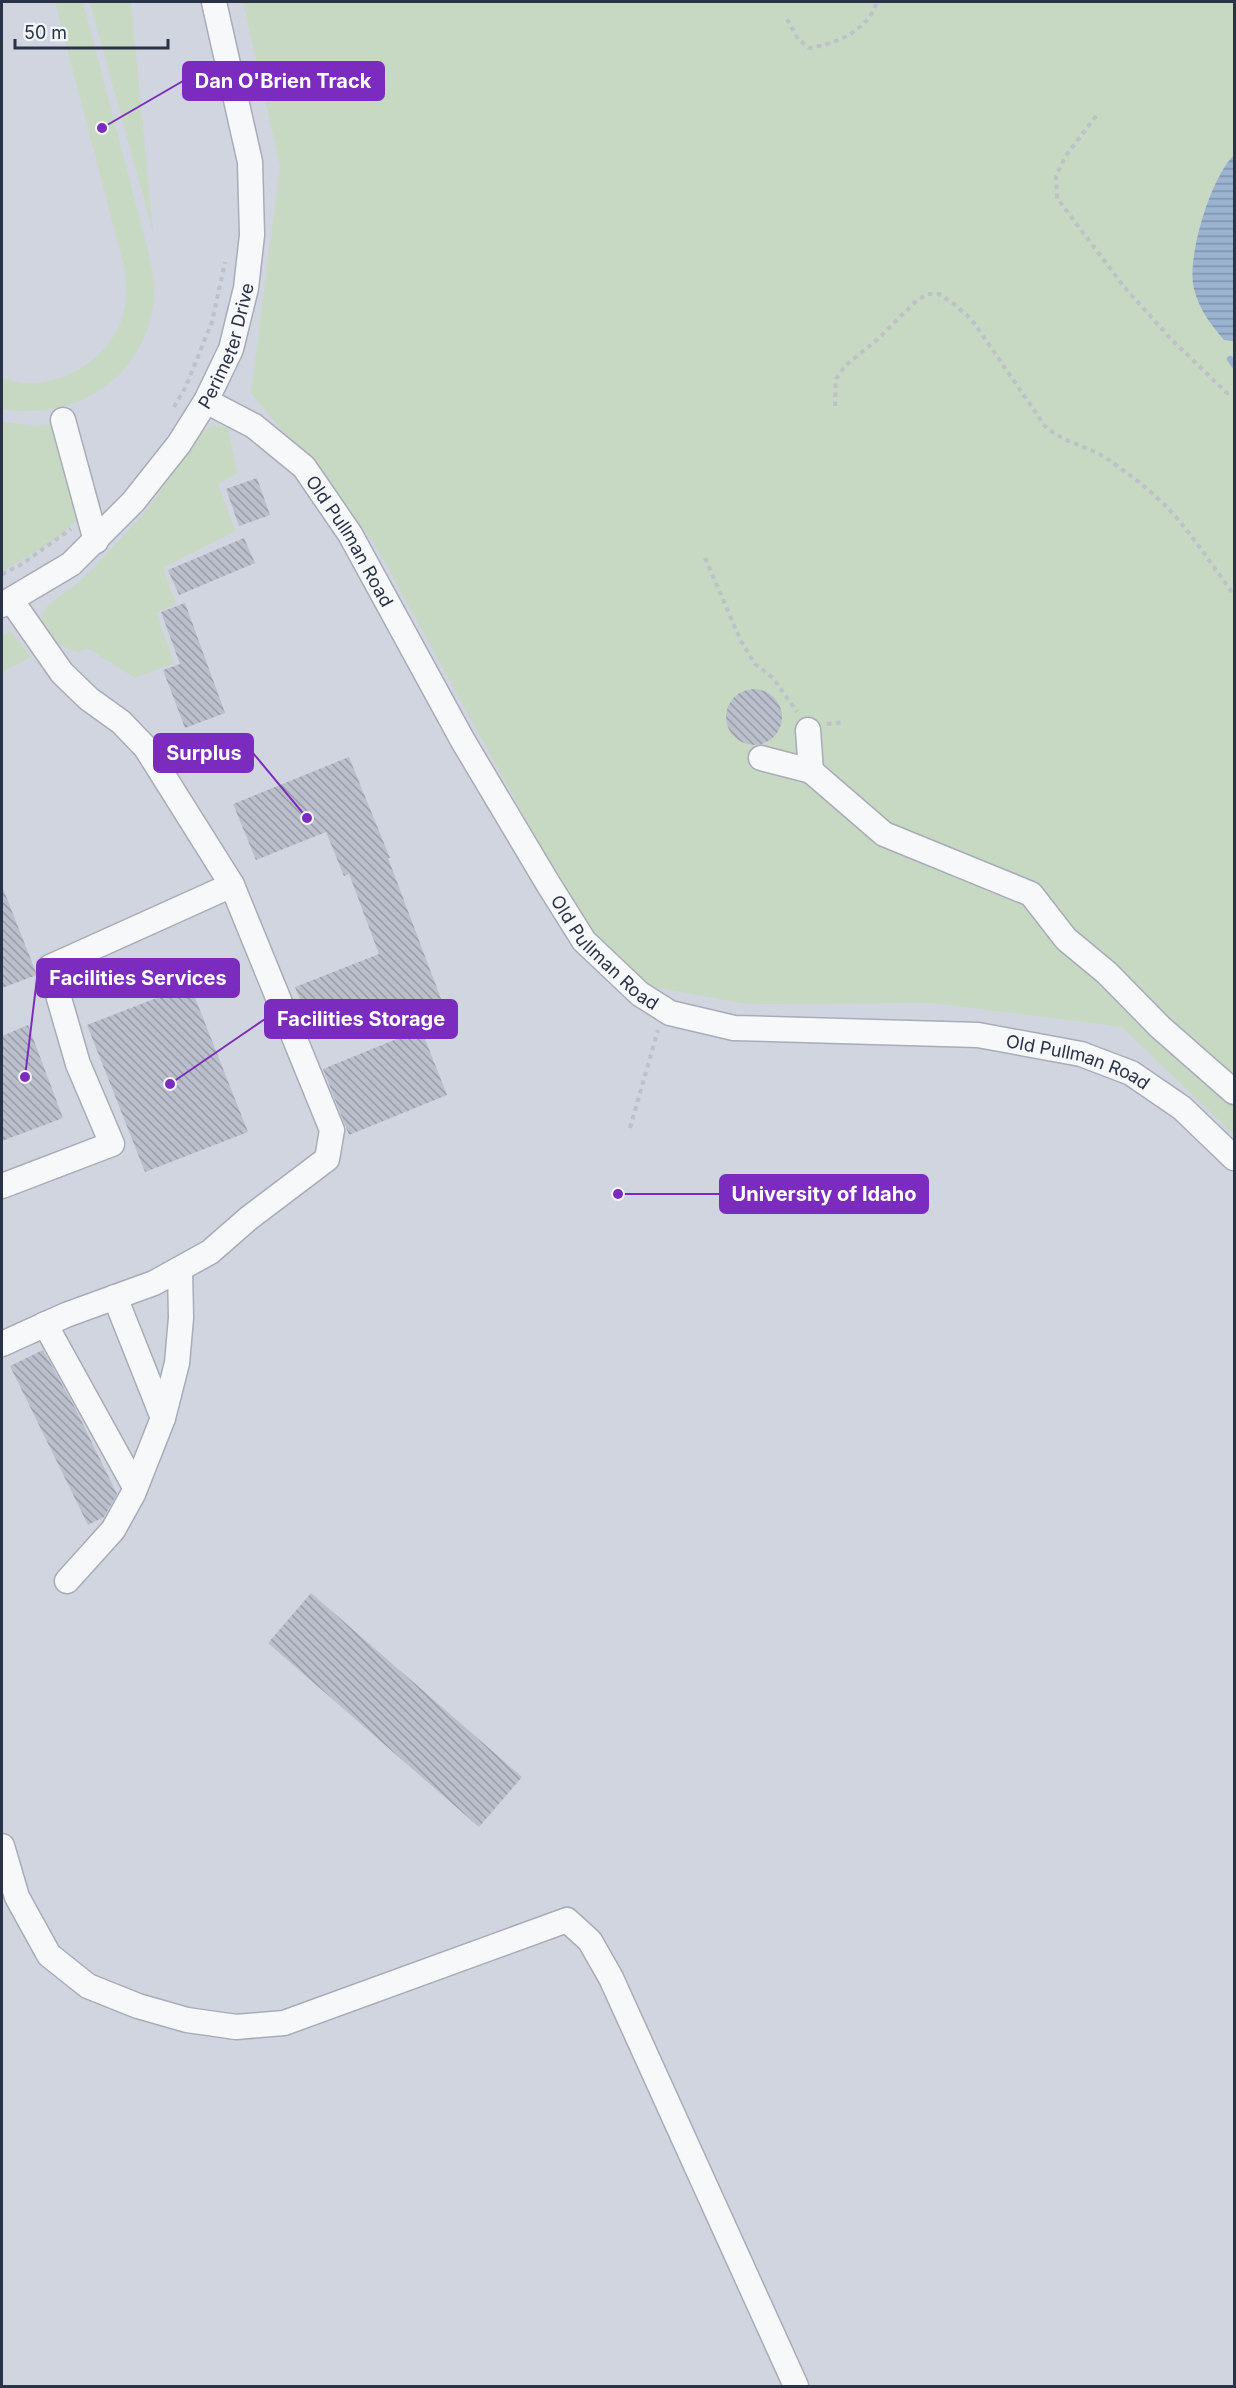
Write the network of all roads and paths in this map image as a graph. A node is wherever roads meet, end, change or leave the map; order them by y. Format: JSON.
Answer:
{"nodes":[{"id":1,"x":214,"y":2,"type":"edge"},
{"id":2,"x":878,"y":2,"type":"edge"},
{"id":3,"x":788,"y":19,"type":"dead end"},
{"id":4,"x":1096,"y":116,"type":"dead end"},
{"id":5,"x":227,"y":253,"type":"dead end"},
{"id":6,"x":1234,"y":394,"type":"edge"},
{"id":7,"x":206,"y":400,"type":"junction"},
{"id":8,"x":835,"y":406,"type":"dead end"},
{"id":9,"x":171,"y":412,"type":"dead end"},
{"id":10,"x":63,"y":420,"type":"dead end"},
{"id":11,"x":88,"y":514,"type":"junction"},
{"id":12,"x":96,"y":541,"type":"junction"},
{"id":13,"x":705,"y":558,"type":"dead end"},
{"id":14,"x":2,"y":574,"type":"edge"},
{"id":15,"x":1234,"y":595,"type":"edge"},
{"id":16,"x":6,"y":602,"type":"edge"},
{"id":17,"x":845,"y":722,"type":"dead end"},
{"id":18,"x":808,"y":730,"type":"junction"},
{"id":19,"x":761,"y":758,"type":"dead end"},
{"id":20,"x":811,"y":771,"type":"junction"},
{"id":21,"x":232,"y":885,"type":"junction"},
{"id":22,"x":663,"y":1008,"type":"junction"},
{"id":23,"x":1234,"y":1092,"type":"edge"},
{"id":24,"x":630,"y":1128,"type":"dead end"},
{"id":25,"x":1234,"y":1158,"type":"edge"},
{"id":26,"x":2,"y":1186,"type":"edge"},
{"id":27,"x":180,"y":1269,"type":"junction"},
{"id":28,"x":115,"y":1297,"type":"junction"},
{"id":29,"x":45,"y":1324,"type":"junction"},
{"id":30,"x":2,"y":1344,"type":"edge"},
{"id":31,"x":163,"y":1418,"type":"junction"},
{"id":32,"x":135,"y":1487,"type":"junction"},
{"id":33,"x":67,"y":1581,"type":"dead end"},
{"id":34,"x":2,"y":1846,"type":"edge"},
{"id":35,"x":796,"y":2386,"type":"edge"}],
"edges":[{"from":1,"to":7,"type":"street","name":"Perimeter Drive"},
{"from":2,"to":3,"type":"path"},
{"from":4,"to":6,"type":"path"},
{"from":5,"to":9,"type":"path"},
{"from":7,"to":12,"type":"street","name":"Perimeter Drive"},
{"from":7,"to":22,"type":"street","name":"Old Pullman Road"},
{"from":8,"to":15,"type":"path"},
{"from":10,"to":11,"type":"street"},
{"from":11,"to":12,"type":"street"},
{"from":11,"to":14,"type":"path"},
{"from":12,"to":16,"type":"street","name":"Perimeter Drive"},
{"from":13,"to":18,"type":"path"},
{"from":16,"to":21,"type":"street"},
{"from":17,"to":18,"type":"path"},
{"from":18,"to":20,"type":"street"},
{"from":19,"to":20,"type":"street"},
{"from":20,"to":23,"type":"street"},
{"from":21,"to":26,"type":"street"},
{"from":21,"to":27,"type":"street"},
{"from":22,"to":24,"type":"path"},
{"from":22,"to":25,"type":"street","name":"Old Pullman Road"},
{"from":27,"to":28,"type":"street"},
{"from":27,"to":31,"type":"street"},
{"from":28,"to":29,"type":"street"},
{"from":28,"to":31,"type":"street"},
{"from":29,"to":30,"type":"street"},
{"from":29,"to":32,"type":"street"},
{"from":31,"to":32,"type":"street"},
{"from":32,"to":33,"type":"street"},
{"from":34,"to":35,"type":"street"}]}
